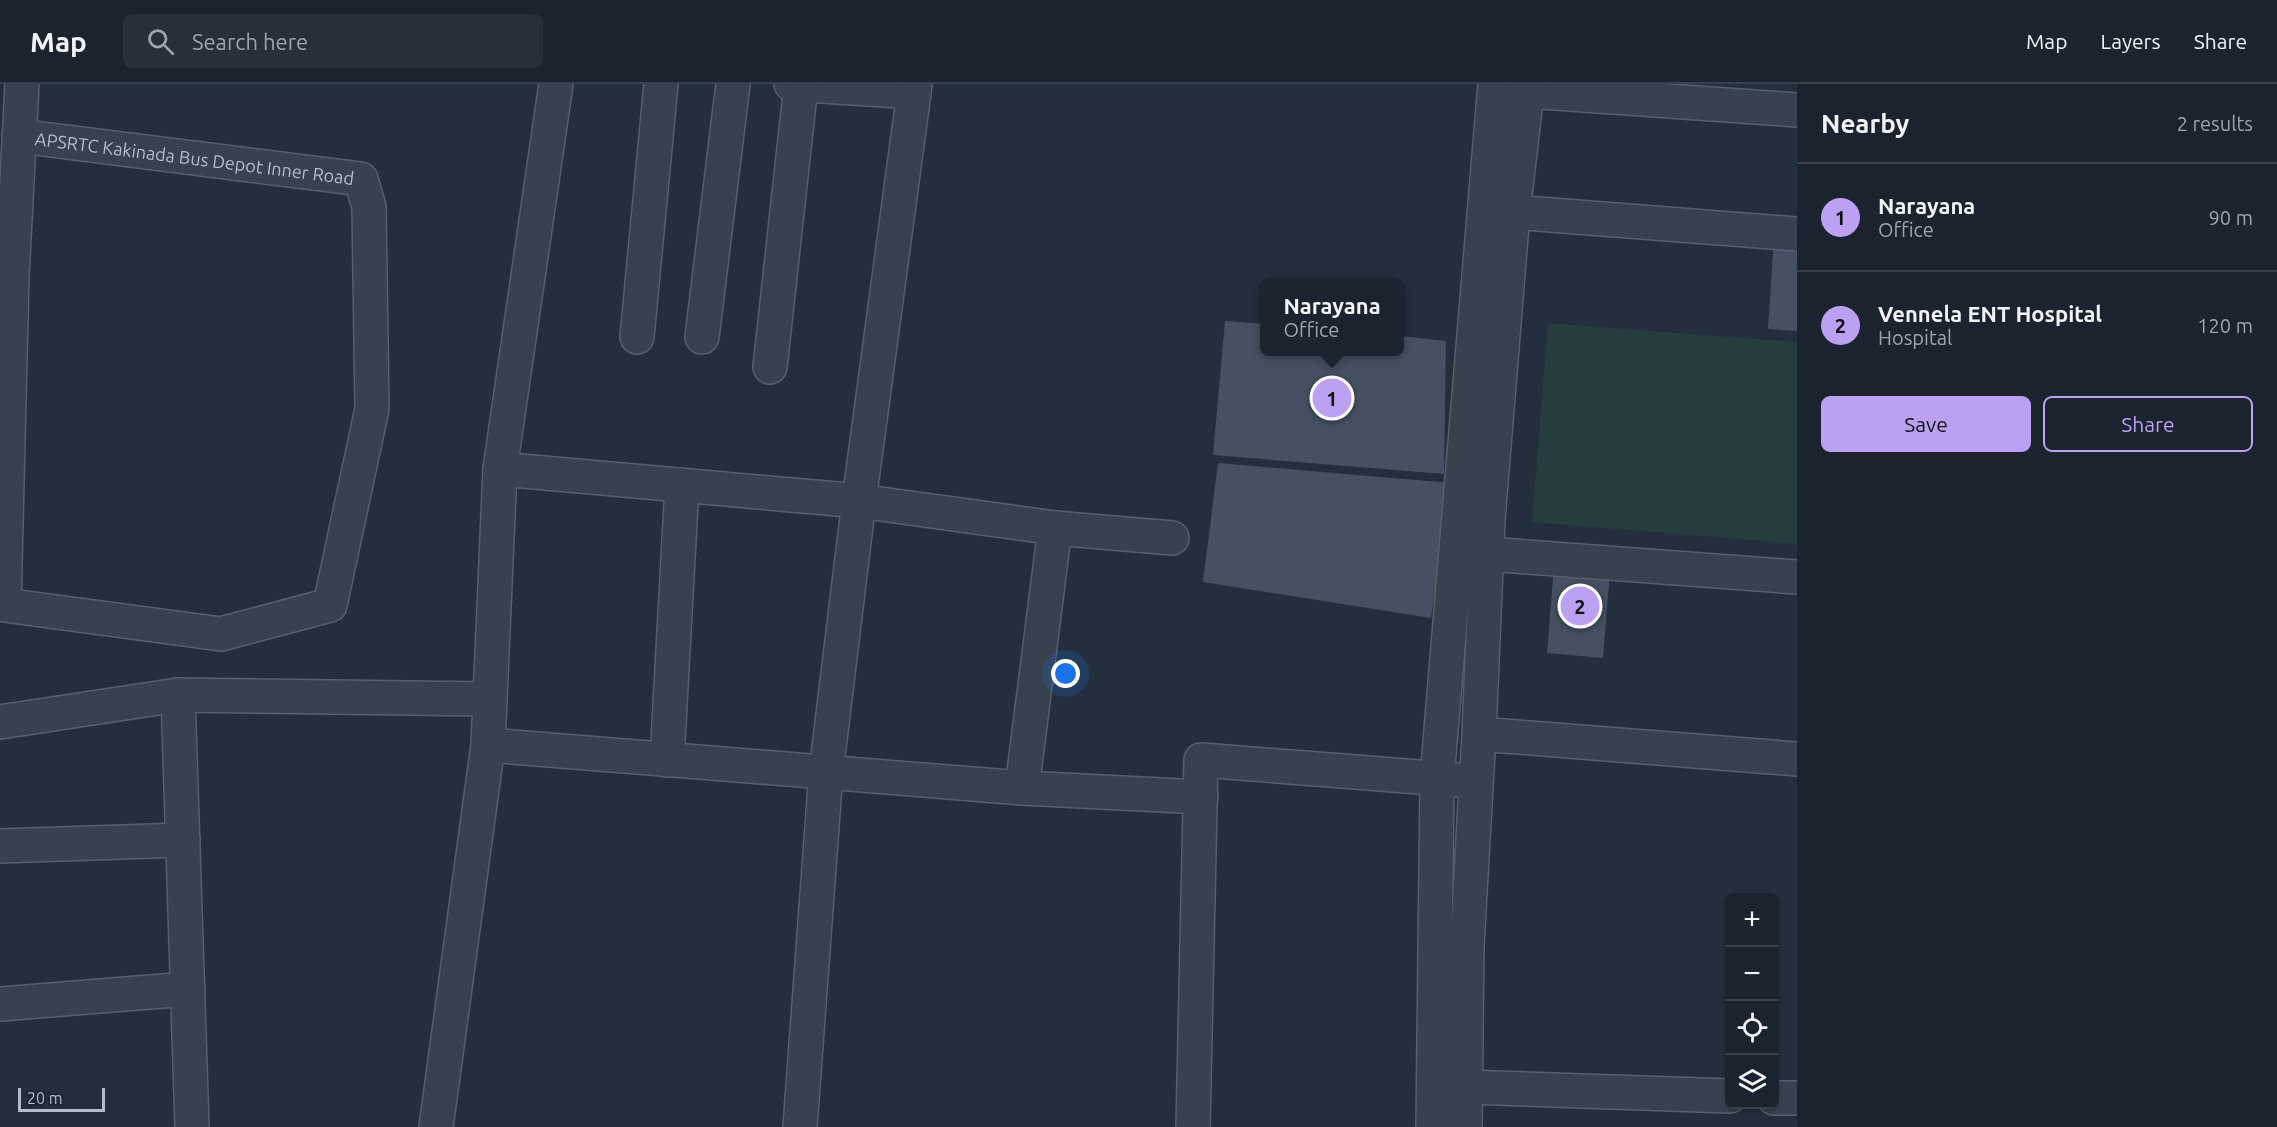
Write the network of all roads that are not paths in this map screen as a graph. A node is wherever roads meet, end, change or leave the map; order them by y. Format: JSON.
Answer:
{"nodes":[{"id":1,"x":22,"y":84,"type":"edge"},
{"id":2,"x":556,"y":84,"type":"edge"},
{"id":3,"x":662,"y":84,"type":"edge"},
{"id":4,"x":733,"y":84,"type":"edge"},
{"id":5,"x":791,"y":84,"type":"edge"},
{"id":6,"x":1495,"y":84,"type":"edge"},
{"id":7,"x":801,"y":85,"type":"edge"},
{"id":8,"x":1527,"y":87,"type":"edge"},
{"id":9,"x":914,"y":88,"type":"edge"},
{"id":10,"x":1797,"y":110,"type":"edge"},
{"id":11,"x":20,"y":136,"type":"junction"},
{"id":12,"x":1512,"y":212,"type":"junction"},
{"id":13,"x":1797,"y":234,"type":"edge"},
{"id":14,"x":637,"y":337,"type":"dead end"},
{"id":15,"x":702,"y":338,"type":"dead end"},
{"id":16,"x":770,"y":367,"type":"dead end"},
{"id":17,"x":500,"y":469,"type":"junction"},
{"id":18,"x":682,"y":485,"type":"junction"},
{"id":19,"x":859,"y":501,"type":"junction"},
{"id":20,"x":1055,"y":528,"type":"junction"},
{"id":21,"x":1172,"y":538,"type":"dead end"},
{"id":22,"x":1487,"y":554,"type":"junction"},
{"id":23,"x":1797,"y":576,"type":"edge"},
{"id":24,"x":178,"y":695,"type":"junction"},
{"id":25,"x":489,"y":699,"type":"junction"},
{"id":26,"x":0,"y":722,"type":"edge"},
{"id":27,"x":1479,"y":734,"type":"junction"},
{"id":28,"x":488,"y":745,"type":"junction"},
{"id":29,"x":1797,"y":759,"type":"edge"},
{"id":30,"x":668,"y":760,"type":"junction"},
{"id":31,"x":826,"y":772,"type":"junction"},
{"id":32,"x":1437,"y":778,"type":"junction"},
{"id":33,"x":1476,"y":782,"type":"junction"},
{"id":34,"x":1022,"y":788,"type":"junction"},
{"id":35,"x":1201,"y":798,"type":"junction"},
{"id":36,"x":183,"y":840,"type":"junction"},
{"id":37,"x":0,"y":846,"type":"edge"},
{"id":38,"x":188,"y":989,"type":"junction"},
{"id":39,"x":0,"y":1004,"type":"edge"},
{"id":40,"x":1466,"y":1087,"type":"junction"},
{"id":41,"x":1725,"y":1096,"type":"edge"},
{"id":42,"x":1779,"y":1098,"type":"edge"},
{"id":43,"x":1797,"y":1098,"type":"edge"},
{"id":44,"x":192,"y":1127,"type":"edge"},
{"id":45,"x":436,"y":1127,"type":"edge"},
{"id":46,"x":800,"y":1127,"type":"edge"},
{"id":47,"x":1193,"y":1127,"type":"edge"},
{"id":48,"x":1433,"y":1127,"type":"edge"},
{"id":49,"x":1465,"y":1127,"type":"edge"}],
"edges":[{"from":1,"to":11,"type":"street","name":"APSRTC Kakinada Bus Depot Inner Road"},
{"from":2,"to":17,"type":"street"},
{"from":3,"to":14,"type":"street"},
{"from":4,"to":15,"type":"street"},
{"from":5,"to":7,"type":"street"},
{"from":6,"to":32,"type":"street"},
{"from":7,"to":9,"type":"street"},
{"from":7,"to":16,"type":"street"},
{"from":8,"to":10,"type":"street"},
{"from":8,"to":12,"type":"street"},
{"from":9,"to":19,"type":"street"},
{"from":11,"to":11,"type":"street","name":"APSRTC Kakinada Bus Depot Inner Road"},
{"from":12,"to":13,"type":"street"},
{"from":12,"to":22,"type":"street"},
{"from":17,"to":18,"type":"street"},
{"from":17,"to":25,"type":"street"},
{"from":18,"to":19,"type":"street"},
{"from":18,"to":30,"type":"street"},
{"from":19,"to":20,"type":"street"},
{"from":19,"to":31,"type":"street"},
{"from":20,"to":21,"type":"street"},
{"from":20,"to":34,"type":"street"},
{"from":22,"to":23,"type":"street"},
{"from":22,"to":27,"type":"street"},
{"from":24,"to":25,"type":"street"},
{"from":24,"to":26,"type":"street"},
{"from":24,"to":36,"type":"street"},
{"from":25,"to":28,"type":"street"},
{"from":27,"to":29,"type":"street"},
{"from":27,"to":33,"type":"street"},
{"from":28,"to":30,"type":"street"},
{"from":28,"to":45,"type":"street"},
{"from":30,"to":31,"type":"street"},
{"from":31,"to":34,"type":"street"},
{"from":31,"to":46,"type":"street"},
{"from":32,"to":33,"type":"street"},
{"from":32,"to":35,"type":"street"},
{"from":32,"to":48,"type":"street"},
{"from":33,"to":40,"type":"street"},
{"from":34,"to":35,"type":"street"},
{"from":35,"to":47,"type":"street"},
{"from":36,"to":37,"type":"street"},
{"from":36,"to":38,"type":"street"},
{"from":38,"to":39,"type":"street"},
{"from":38,"to":44,"type":"street"},
{"from":40,"to":41,"type":"street"},
{"from":40,"to":49,"type":"street"},
{"from":42,"to":43,"type":"street"}]}
